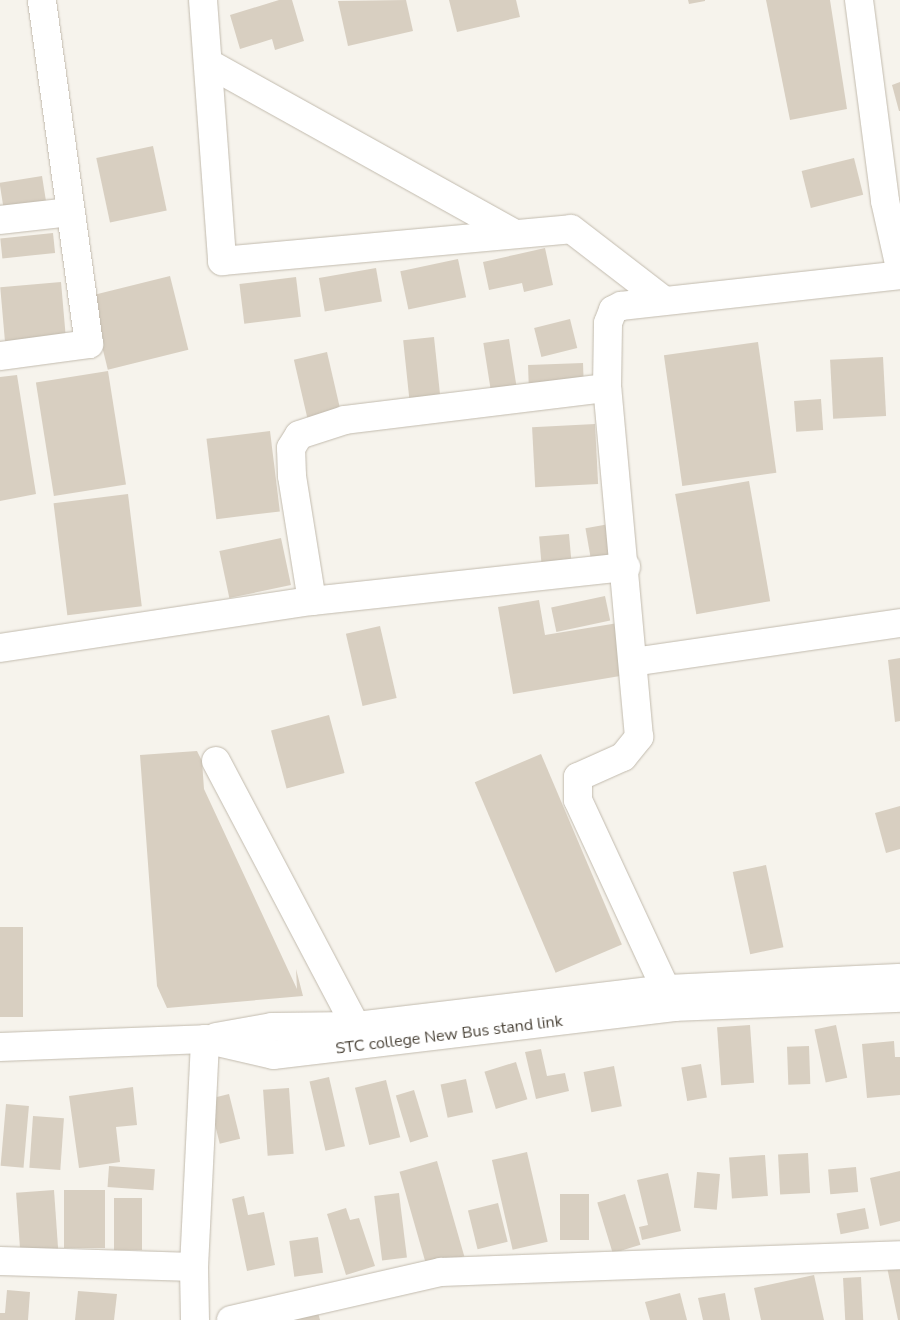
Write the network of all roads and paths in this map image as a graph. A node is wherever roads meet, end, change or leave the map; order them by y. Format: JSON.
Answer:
{"nodes":[{"id":1,"x":42,"y":0,"type":"edge"},
{"id":2,"x":203,"y":0,"type":"edge"},
{"id":3,"x":859,"y":0,"type":"edge"},
{"id":4,"x":208,"y":63,"type":"junction"},
{"id":5,"x":70,"y":212,"type":"junction"},
{"id":6,"x":0,"y":220,"type":"edge"},
{"id":7,"x":515,"y":234,"type":"junction"},
{"id":8,"x":900,"y":268,"type":"edge"},
{"id":9,"x":900,"y":275,"type":"edge"},
{"id":10,"x":662,"y":299,"type":"junction"},
{"id":11,"x":0,"y":356,"type":"edge"},
{"id":12,"x":607,"y":388,"type":"junction"},
{"id":13,"x":626,"y":566,"type":"junction"},
{"id":14,"x":312,"y":601,"type":"junction"},
{"id":15,"x":900,"y":623,"type":"edge"},
{"id":16,"x":0,"y":648,"type":"edge"},
{"id":17,"x":634,"y":662,"type":"junction"},
{"id":18,"x":216,"y":761,"type":"dead end"},
{"id":19,"x":900,"y":978,"type":"edge"},
{"id":20,"x":670,"y":998,"type":"junction"},
{"id":21,"x":900,"y":998,"type":"edge"},
{"id":22,"x":356,"y":1026,"type":"junction"},
{"id":23,"x":205,"y":1039,"type":"junction"},
{"id":24,"x":0,"y":1047,"type":"edge"},
{"id":25,"x":900,"y":1255,"type":"edge"},
{"id":26,"x":0,"y":1261,"type":"edge"},
{"id":27,"x":194,"y":1267,"type":"junction"},
{"id":28,"x":195,"y":1320,"type":"edge"},
{"id":29,"x":231,"y":1320,"type":"edge"}],
"edges":[{"from":1,"to":5,"type":"street"},
{"from":2,"to":4,"type":"street"},
{"from":3,"to":8,"type":"street"},
{"from":4,"to":7,"type":"street"},
{"from":4,"to":7,"type":"street"},
{"from":5,"to":6,"type":"street"},
{"from":5,"to":11,"type":"street"},
{"from":7,"to":10,"type":"street"},
{"from":9,"to":10,"type":"street"},
{"from":10,"to":12,"type":"street"},
{"from":12,"to":13,"type":"street"},
{"from":12,"to":14,"type":"street"},
{"from":13,"to":14,"type":"street"},
{"from":13,"to":17,"type":"street"},
{"from":14,"to":16,"type":"street"},
{"from":15,"to":17,"type":"street"},
{"from":17,"to":20,"type":"street"},
{"from":18,"to":22,"type":"street"},
{"from":19,"to":20,"type":"street"},
{"from":20,"to":21,"type":"street","name":"STC college New Bus stand link"},
{"from":20,"to":22,"type":"street"},
{"from":20,"to":23,"type":"street","name":"STC college New Bus stand link"},
{"from":22,"to":23,"type":"street"},
{"from":23,"to":24,"type":"street","name":"STC college New Bus stand link"},
{"from":23,"to":27,"type":"street"},
{"from":25,"to":29,"type":"street"},
{"from":26,"to":27,"type":"street"},
{"from":27,"to":28,"type":"street"}]}
